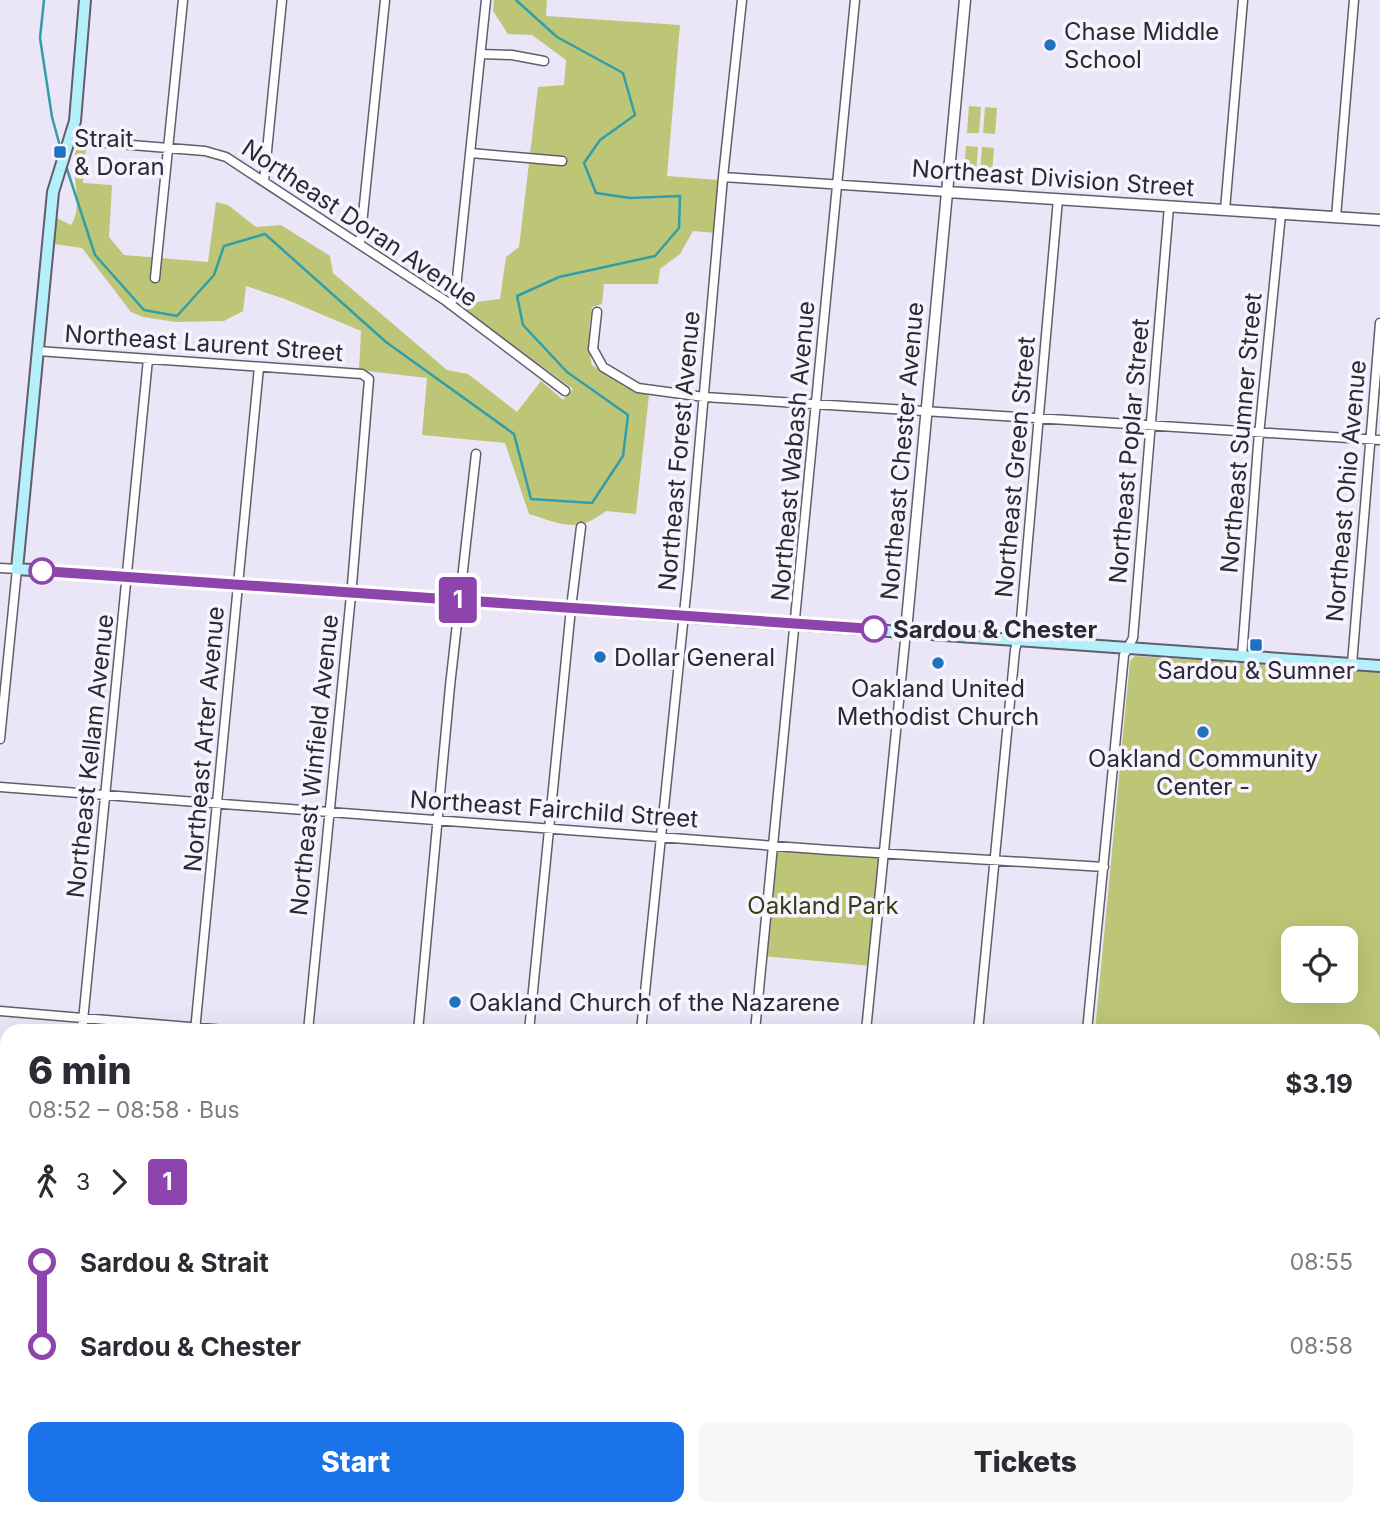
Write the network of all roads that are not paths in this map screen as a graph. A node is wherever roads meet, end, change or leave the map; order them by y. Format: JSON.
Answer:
{"nodes":[{"id":1,"x":86,"y":0,"type":"edge"},
{"id":2,"x":183,"y":0,"type":"edge"},
{"id":3,"x":282,"y":0,"type":"edge"},
{"id":4,"x":385,"y":0,"type":"edge"},
{"id":5,"x":486,"y":0,"type":"edge"},
{"id":6,"x":741,"y":0,"type":"edge"},
{"id":7,"x":855,"y":0,"type":"edge"},
{"id":8,"x":965,"y":0,"type":"edge"},
{"id":9,"x":1243,"y":0,"type":"edge"},
{"id":10,"x":1354,"y":0,"type":"edge"},
{"id":11,"x":481,"y":54,"type":"junction"},
{"id":12,"x":544,"y":61,"type":"dead end"},
{"id":13,"x":70,"y":140,"type":"junction"},
{"id":14,"x":168,"y":148,"type":"junction"},
{"id":15,"x":471,"y":153,"type":"junction"},
{"id":16,"x":562,"y":161,"type":"dead end"},
{"id":17,"x":723,"y":177,"type":"junction"},
{"id":18,"x":264,"y":181,"type":"junction"},
{"id":19,"x":838,"y":185,"type":"junction"},
{"id":20,"x":947,"y":192,"type":"junction"},
{"id":21,"x":1058,"y":199,"type":"junction"},
{"id":22,"x":1169,"y":206,"type":"junction"},
{"id":23,"x":1225,"y":210,"type":"junction"},
{"id":24,"x":1281,"y":214,"type":"junction"},
{"id":25,"x":1336,"y":217,"type":"junction"},
{"id":26,"x":1380,"y":220,"type":"edge"},
{"id":27,"x":360,"y":244,"type":"junction"},
{"id":28,"x":155,"y":278,"type":"dead end"},
{"id":29,"x":451,"y":305,"type":"junction"},
{"id":30,"x":597,"y":312,"type":"dead end"},
{"id":31,"x":1380,"y":323,"type":"edge"},
{"id":32,"x":38,"y":351,"type":"junction"},
{"id":33,"x":148,"y":359,"type":"junction"},
{"id":34,"x":260,"y":367,"type":"junction"},
{"id":35,"x":368,"y":377,"type":"joint"},
{"id":36,"x":565,"y":391,"type":"dead end"},
{"id":37,"x":704,"y":397,"type":"junction"},
{"id":38,"x":816,"y":403,"type":"junction"},
{"id":39,"x":927,"y":411,"type":"junction"},
{"id":40,"x":1039,"y":418,"type":"junction"},
{"id":41,"x":1150,"y":426,"type":"junction"},
{"id":42,"x":1259,"y":433,"type":"junction"},
{"id":43,"x":1370,"y":440,"type":"junction"},
{"id":44,"x":1380,"y":440,"type":"edge"},
{"id":45,"x":476,"y":454,"type":"dead end"},
{"id":46,"x":581,"y":527,"type":"dead end"},
{"id":47,"x":0,"y":568,"type":"edge"},
{"id":48,"x":17,"y":569,"type":"junction"},
{"id":49,"x":127,"y":577,"type":"junction"},
{"id":50,"x":237,"y":585,"type":"junction"},
{"id":51,"x":351,"y":593,"type":"junction"},
{"id":52,"x":461,"y":600,"type":"junction"},
{"id":53,"x":571,"y":608,"type":"junction"},
{"id":54,"x":684,"y":616,"type":"junction"},
{"id":55,"x":795,"y":624,"type":"junction"},
{"id":56,"x":906,"y":631,"type":"junction"},
{"id":57,"x":1017,"y":639,"type":"junction"},
{"id":58,"x":1129,"y":647,"type":"junction"},
{"id":59,"x":1242,"y":656,"type":"junction"},
{"id":60,"x":1352,"y":664,"type":"junction"},
{"id":61,"x":1380,"y":666,"type":"edge"},
{"id":62,"x":0,"y":739,"type":"edge"},
{"id":63,"x":0,"y":787,"type":"edge"},
{"id":64,"x":106,"y":795,"type":"junction"},
{"id":65,"x":217,"y":803,"type":"junction"},
{"id":66,"x":328,"y":812,"type":"junction"},
{"id":67,"x":439,"y":820,"type":"junction"},
{"id":68,"x":549,"y":828,"type":"junction"},
{"id":69,"x":661,"y":837,"type":"junction"},
{"id":70,"x":773,"y":845,"type":"junction"},
{"id":71,"x":883,"y":853,"type":"junction"},
{"id":72,"x":993,"y":860,"type":"junction"},
{"id":73,"x":1104,"y":867,"type":"junction"},
{"id":74,"x":0,"y":1012,"type":"edge"},
{"id":75,"x":83,"y":1018,"type":"junction"},
{"id":76,"x":83,"y":1024,"type":"edge"},
{"id":77,"x":144,"y":1024,"type":"edge"},
{"id":78,"x":195,"y":1024,"type":"edge"},
{"id":79,"x":309,"y":1024,"type":"edge"},
{"id":80,"x":419,"y":1024,"type":"edge"},
{"id":81,"x":530,"y":1024,"type":"edge"},
{"id":82,"x":642,"y":1024,"type":"edge"},
{"id":83,"x":756,"y":1024,"type":"edge"},
{"id":84,"x":867,"y":1024,"type":"edge"},
{"id":85,"x":979,"y":1024,"type":"edge"},
{"id":86,"x":1088,"y":1024,"type":"edge"}],
"edges":[{"from":1,"to":13,"type":"main road"},
{"from":2,"to":14,"type":"street"},
{"from":3,"to":18,"type":"street"},
{"from":4,"to":27,"type":"street"},
{"from":5,"to":11,"type":"street"},
{"from":6,"to":17,"type":"street","name":"Northeast Forest Avenue"},
{"from":7,"to":19,"type":"street","name":"Northeast Wabash Avenue"},
{"from":8,"to":20,"type":"street","name":"Northeast Chester Avenue"},
{"from":9,"to":23,"type":"street"},
{"from":10,"to":25,"type":"street"},
{"from":11,"to":12,"type":"street"},
{"from":11,"to":15,"type":"street"},
{"from":13,"to":14,"type":"street","name":"Northeast Doran Avenue"},
{"from":13,"to":32,"type":"main road"},
{"from":14,"to":18,"type":"street","name":"Northeast Doran Avenue"},
{"from":14,"to":28,"type":"street"},
{"from":15,"to":16,"type":"street"},
{"from":15,"to":29,"type":"street"},
{"from":17,"to":19,"type":"street","name":"Northeast Division Street"},
{"from":17,"to":37,"type":"street","name":"Northeast Forest Avenue"},
{"from":18,"to":27,"type":"street","name":"Northeast Doran Avenue"},
{"from":19,"to":20,"type":"street","name":"Northeast Division Street"},
{"from":19,"to":38,"type":"street","name":"Northeast Wabash Avenue"},
{"from":20,"to":21,"type":"street","name":"Northeast Division Street"},
{"from":20,"to":39,"type":"street","name":"Northeast Chester Avenue"},
{"from":21,"to":22,"type":"street","name":"Northeast Division Street"},
{"from":21,"to":40,"type":"street","name":"Northeast Green Street"},
{"from":22,"to":23,"type":"street","name":"Northeast Division Street"},
{"from":22,"to":41,"type":"street","name":"Northeast Poplar Street"},
{"from":23,"to":24,"type":"street","name":"Northeast Division Street"},
{"from":24,"to":25,"type":"street","name":"Northeast Division Street"},
{"from":24,"to":42,"type":"street","name":"Northeast Sumner Street"},
{"from":25,"to":26,"type":"street","name":"Northeast Division Street"},
{"from":27,"to":29,"type":"street","name":"Northeast Doran Avenue"},
{"from":29,"to":36,"type":"street","name":"Northeast Doran Avenue"},
{"from":30,"to":37,"type":"street"},
{"from":31,"to":43,"type":"street","name":"Northeast Ohio Avenue"},
{"from":32,"to":33,"type":"street","name":"Northeast Laurent Street"},
{"from":32,"to":48,"type":"main road"},
{"from":33,"to":34,"type":"street","name":"Northeast Laurent Street"},
{"from":33,"to":49,"type":"street","name":"Northeast Kellam Avenue"},
{"from":34,"to":35,"type":"street","name":"Northeast Laurent Street"},
{"from":34,"to":50,"type":"street","name":"Northeast Arter Avenue"},
{"from":35,"to":51,"type":"street","name":"Northeast Winfield Avenue"},
{"from":37,"to":38,"type":"street"},
{"from":37,"to":54,"type":"street","name":"Northeast Forest Avenue"},
{"from":38,"to":39,"type":"street"},
{"from":38,"to":55,"type":"street","name":"Northeast Wabash Avenue"},
{"from":39,"to":40,"type":"street"},
{"from":39,"to":56,"type":"street","name":"Northeast Chester Avenue"},
{"from":40,"to":41,"type":"street"},
{"from":40,"to":57,"type":"street","name":"Northeast Green Street"},
{"from":41,"to":42,"type":"street"},
{"from":41,"to":58,"type":"street","name":"Northeast Poplar Street"},
{"from":42,"to":43,"type":"street"},
{"from":42,"to":59,"type":"street","name":"Northeast Sumner Street"},
{"from":43,"to":44,"type":"street"},
{"from":43,"to":60,"type":"street","name":"Northeast Ohio Avenue"},
{"from":45,"to":52,"type":"street"},
{"from":46,"to":53,"type":"street"},
{"from":47,"to":48,"type":"street"},
{"from":48,"to":49,"type":"main road"},
{"from":48,"to":62,"type":"street"},
{"from":49,"to":50,"type":"main road"},
{"from":49,"to":64,"type":"street","name":"Northeast Kellam Avenue"},
{"from":50,"to":51,"type":"main road"},
{"from":50,"to":65,"type":"street","name":"Northeast Arter Avenue"},
{"from":51,"to":52,"type":"main road"},
{"from":51,"to":66,"type":"street","name":"Northeast Winfield Avenue"},
{"from":52,"to":53,"type":"main road"},
{"from":52,"to":67,"type":"street"},
{"from":53,"to":54,"type":"main road"},
{"from":53,"to":68,"type":"street"},
{"from":54,"to":55,"type":"main road"},
{"from":54,"to":69,"type":"street","name":"Northeast Forest Avenue"},
{"from":55,"to":56,"type":"main road"},
{"from":55,"to":70,"type":"street","name":"Northeast Wabash Avenue"},
{"from":56,"to":57,"type":"main road"},
{"from":56,"to":71,"type":"street","name":"Northeast Chester Avenue"},
{"from":57,"to":58,"type":"main road"},
{"from":57,"to":72,"type":"street","name":"Northeast Green Street"},
{"from":58,"to":59,"type":"main road"},
{"from":58,"to":73,"type":"street","name":"Northeast Poplar Street"},
{"from":59,"to":60,"type":"main road"},
{"from":60,"to":61,"type":"main road"},
{"from":63,"to":64,"type":"street","name":"Northeast Fairchild Street"},
{"from":64,"to":65,"type":"street","name":"Northeast Fairchild Street"},
{"from":64,"to":75,"type":"street","name":"Northeast Kellam Avenue"},
{"from":65,"to":66,"type":"street","name":"Northeast Fairchild Street"},
{"from":65,"to":78,"type":"street","name":"Northeast Arter Avenue"},
{"from":66,"to":67,"type":"street","name":"Northeast Fairchild Street"},
{"from":66,"to":79,"type":"street","name":"Northeast Winfield Avenue"},
{"from":67,"to":68,"type":"street","name":"Northeast Fairchild Street"},
{"from":67,"to":80,"type":"street"},
{"from":68,"to":69,"type":"street","name":"Northeast Fairchild Street"},
{"from":68,"to":81,"type":"street"},
{"from":69,"to":70,"type":"street","name":"Northeast Fairchild Street"},
{"from":69,"to":82,"type":"street","name":"Northeast Forest Avenue"},
{"from":70,"to":71,"type":"street","name":"Northeast Fairchild Street"},
{"from":70,"to":83,"type":"street","name":"Northeast Wabash Avenue"},
{"from":71,"to":72,"type":"street","name":"Northeast Fairchild Street"},
{"from":71,"to":84,"type":"street","name":"Northeast Chester Avenue"},
{"from":72,"to":73,"type":"street","name":"Northeast Fairchild Street"},
{"from":72,"to":85,"type":"street","name":"Northeast Green Street"},
{"from":73,"to":86,"type":"street","name":"Northeast Poplar Street"},
{"from":74,"to":75,"type":"street"},
{"from":75,"to":76,"type":"street","name":"Northeast Kellam Avenue"},
{"from":75,"to":77,"type":"street"}]}
